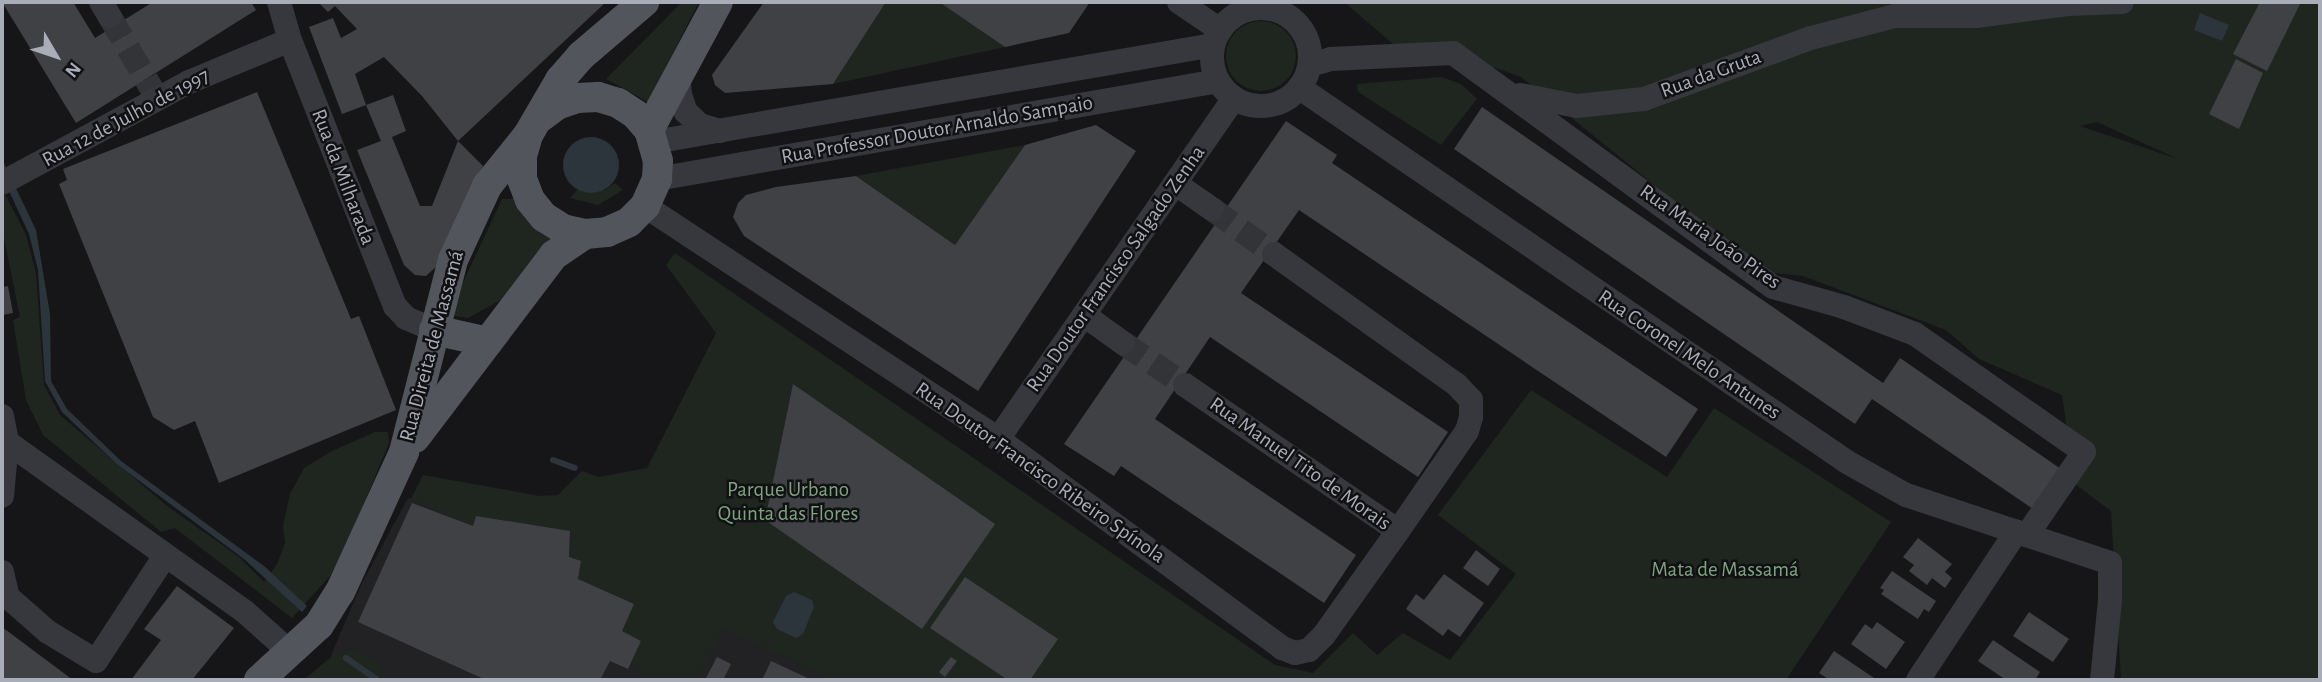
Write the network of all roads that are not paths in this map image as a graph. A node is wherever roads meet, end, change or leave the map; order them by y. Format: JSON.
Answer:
{"nodes":[{"id":1,"x":279,"y":2,"type":"edge"},
{"id":2,"x":645,"y":2,"type":"edge"},
{"id":3,"x":718,"y":2,"type":"edge"},
{"id":4,"x":1179,"y":2,"type":"edge"},
{"id":5,"x":2122,"y":2,"type":"edge"},
{"id":6,"x":1295,"y":9,"type":"edge"},
{"id":7,"x":1216,"y":37,"type":"junction"},
{"id":8,"x":290,"y":40,"type":"junction"},
{"id":9,"x":1310,"y":65,"type":"junction"},
{"id":10,"x":678,"y":75,"type":"junction"},
{"id":11,"x":1300,"y":88,"type":"junction"},
{"id":12,"x":1226,"y":90,"type":"junction"},
{"id":13,"x":1513,"y":94,"type":"junction"},
{"id":14,"x":534,"y":127,"type":"junction"},
{"id":15,"x":720,"y":131,"type":"junction"},
{"id":16,"x":652,"y":136,"type":"junction"},
{"id":17,"x":2,"y":183,"type":"edge"},
{"id":18,"x":1176,"y":184,"type":"junction"},
{"id":19,"x":651,"y":193,"type":"junction"},
{"id":20,"x":1212,"y":209,"type":"tunnel mouth"},
{"id":21,"x":585,"y":234,"type":"junction"},
{"id":22,"x":1274,"y":254,"type":"tunnel mouth"},
{"id":23,"x":1084,"y":315,"type":"junction"},
{"id":24,"x":434,"y":330,"type":"junction"},
{"id":25,"x":488,"y":342,"type":"junction"},
{"id":26,"x":1123,"y":342,"type":"tunnel mouth"},
{"id":27,"x":1185,"y":385,"type":"tunnel mouth"},
{"id":28,"x":2,"y":416,"type":"edge"},
{"id":29,"x":998,"y":439,"type":"junction"},
{"id":30,"x":4,"y":442,"type":"edge"},
{"id":31,"x":404,"y":452,"type":"junction"},
{"id":32,"x":2,"y":496,"type":"edge"},
{"id":33,"x":1398,"y":531,"type":"junction"},
{"id":34,"x":2021,"y":534,"type":"junction"},
{"id":35,"x":164,"y":556,"type":"junction"},
{"id":36,"x":2,"y":572,"type":"edge"},
{"id":37,"x":290,"y":652,"type":"junction"},
{"id":38,"x":259,"y":680,"type":"edge"},
{"id":39,"x":1918,"y":680,"type":"edge"},
{"id":40,"x":2102,"y":680,"type":"edge"}],
"edges":[{"from":1,"to":8,"type":"street","name":"Rua da Milharada"},
{"from":2,"to":14,"type":"main road","name":"Rua Direita de Massamá"},
{"from":3,"to":10,"type":"main road"},
{"from":4,"to":7,"type":"street"},
{"from":5,"to":13,"type":"street","name":"Rua da Gruta"},
{"from":6,"to":7,"type":"street"},
{"from":6,"to":9,"type":"street"},
{"from":7,"to":12,"type":"street"},
{"from":7,"to":15,"type":"street","name":"Rua Professor Doutor Arnaldo Sampaio"},
{"from":8,"to":17,"type":"street","name":"Rua 12 de Julho de 1997"},
{"from":8,"to":24,"type":"street","name":"Rua da Milharada"},
{"from":9,"to":11,"type":"street"},
{"from":9,"to":13,"type":"street","name":"Rua da Gruta"},
{"from":10,"to":15,"type":"street"},
{"from":10,"to":16,"type":"main road"},
{"from":11,"to":12,"type":"street"},
{"from":11,"to":34,"type":"street","name":"Rua Coronel Melo Antunes"},
{"from":12,"to":18,"type":"street","name":"Rua Doutor Francisco Salgado Zenha"},
{"from":12,"to":19,"type":"street","name":"Rua Professor Doutor Arnaldo Sampaio"},
{"from":13,"to":34,"type":"street","name":"Rua Maria João Pires"},
{"from":14,"to":16,"type":"main road","name":"Rua Direita de Massamá"},
{"from":14,"to":21,"type":"main road","name":"Rua Direita de Massamá"},
{"from":14,"to":24,"type":"main road","name":"Rua Direita de Massamá"},
{"from":15,"to":16,"type":"street","name":"Rua Professor Doutor Arnaldo Sampaio"},
{"from":16,"to":19,"type":"main road"},
{"from":18,"to":20,"type":"street"},
{"from":18,"to":23,"type":"street","name":"Rua Doutor Francisco Salgado Zenha"},
{"from":19,"to":21,"type":"main road","name":"Rua Direita de Massamá"},
{"from":19,"to":29,"type":"street","name":"Rua Doutor Francisco Ribeiro Spínola"},
{"from":21,"to":25,"type":"main road","name":"Rua Direita de Massamá"},
{"from":22,"to":33,"type":"street","name":"Rua Manuel Tito de Morais"},
{"from":23,"to":26,"type":"street"},
{"from":23,"to":29,"type":"street","name":"Rua Doutor Francisco Salgado Zenha"},
{"from":24,"to":25,"type":"main road"},
{"from":24,"to":31,"type":"main road","name":"Rua Direita de Massamá"},
{"from":25,"to":31,"type":"main road","name":"Rua Direita de Massamá"},
{"from":27,"to":33,"type":"street","name":"Rua Manuel Tito de Morais"},
{"from":28,"to":30,"type":"street"},
{"from":29,"to":33,"type":"street","name":"Rua Doutor Francisco Ribeiro Spínola"},
{"from":30,"to":32,"type":"street"},
{"from":30,"to":35,"type":"street"},
{"from":31,"to":37,"type":"main road","name":"Rua Direita de Massamá"},
{"from":34,"to":39,"type":"street"},
{"from":34,"to":40,"type":"street","name":"Rua Coronel Melo Antunes"},
{"from":35,"to":36,"type":"street"},
{"from":35,"to":37,"type":"street"},
{"from":37,"to":38,"type":"main road","name":"Rua Direita de Massamá"}]}
